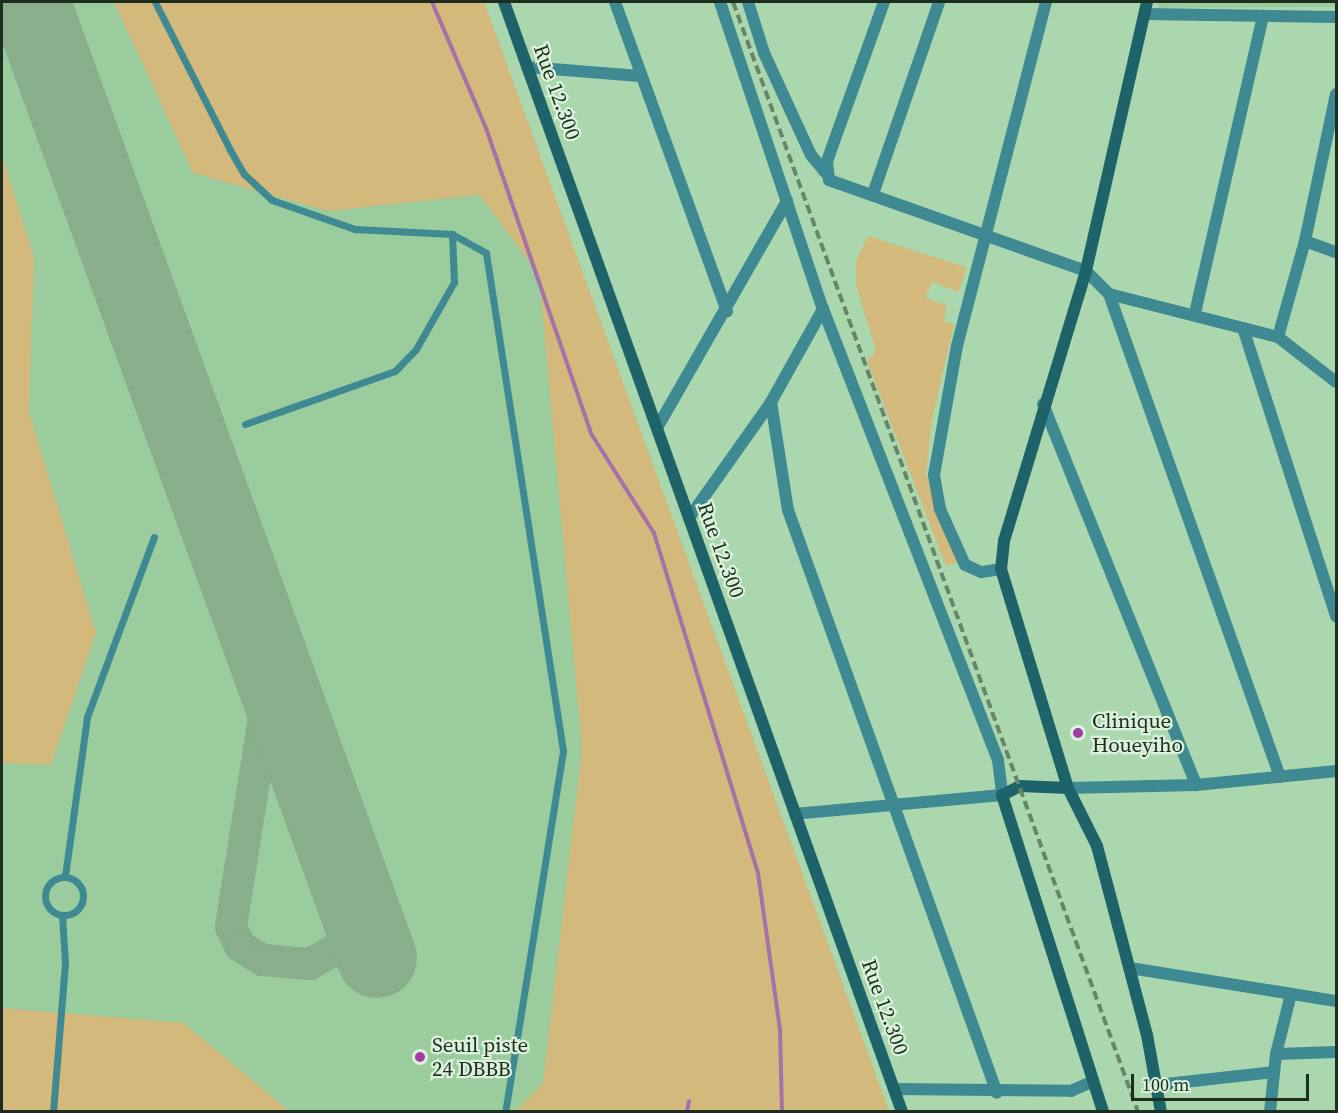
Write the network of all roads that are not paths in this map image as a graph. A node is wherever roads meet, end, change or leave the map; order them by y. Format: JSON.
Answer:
{"nodes":[{"id":1,"x":155,"y":2,"type":"edge"},
{"id":2,"x":504,"y":2,"type":"edge"},
{"id":3,"x":615,"y":2,"type":"edge"},
{"id":4,"x":720,"y":2,"type":"edge"},
{"id":5,"x":748,"y":2,"type":"edge"},
{"id":6,"x":873,"y":2,"type":"edge"},
{"id":7,"x":884,"y":2,"type":"edge"},
{"id":8,"x":939,"y":2,"type":"edge"},
{"id":9,"x":1046,"y":2,"type":"edge"},
{"id":10,"x":1146,"y":8,"type":"edge"},
{"id":11,"x":879,"y":16,"type":"junction"},
{"id":12,"x":1263,"y":16,"type":"junction"},
{"id":13,"x":1336,"y":18,"type":"edge"},
{"id":14,"x":527,"y":67,"type":"junction"},
{"id":15,"x":640,"y":76,"type":"junction"},
{"id":16,"x":1336,"y":94,"type":"edge"},
{"id":17,"x":825,"y":172,"type":"junction"},
{"id":18,"x":873,"y":194,"type":"junction"},
{"id":19,"x":788,"y":201,"type":"junction"},
{"id":20,"x":452,"y":234,"type":"junction"},
{"id":21,"x":985,"y":236,"type":"junction"},
{"id":22,"x":1305,"y":241,"type":"junction"},
{"id":23,"x":1336,"y":252,"type":"edge"},
{"id":24,"x":1086,"y":271,"type":"junction"},
{"id":25,"x":1109,"y":294,"type":"junction"},
{"id":26,"x":824,"y":309,"type":"junction"},
{"id":27,"x":727,"y":311,"type":"junction"},
{"id":28,"x":1195,"y":313,"type":"junction"},
{"id":29,"x":1243,"y":328,"type":"junction"},
{"id":30,"x":1278,"y":337,"type":"junction"},
{"id":31,"x":1336,"y":382,"type":"edge"},
{"id":32,"x":771,"y":402,"type":"junction"},
{"id":33,"x":1043,"y":404,"type":"junction"},
{"id":34,"x":245,"y":424,"type":"dead end"},
{"id":35,"x":657,"y":428,"type":"junction"},
{"id":36,"x":689,"y":518,"type":"junction"},
{"id":37,"x":154,"y":537,"type":"dead end"},
{"id":38,"x":1001,"y":569,"type":"junction"},
{"id":39,"x":1336,"y":616,"type":"edge"},
{"id":40,"x":1336,"y":771,"type":"edge"},
{"id":41,"x":1280,"y":777,"type":"junction"},
{"id":42,"x":1196,"y":784,"type":"junction"},
{"id":43,"x":1068,"y":788,"type":"junction"},
{"id":44,"x":1002,"y":795,"type":"junction"},
{"id":45,"x":894,"y":801,"type":"junction"},
{"id":46,"x":795,"y":814,"type":"junction"},
{"id":47,"x":65,"y":876,"type":"junction"},
{"id":48,"x":62,"y":915,"type":"junction"},
{"id":49,"x":1130,"y":968,"type":"junction"},
{"id":50,"x":1291,"y":994,"type":"junction"},
{"id":51,"x":1336,"y":1001,"type":"edge"},
{"id":52,"x":1336,"y":1052,"type":"edge"},
{"id":53,"x":1276,"y":1054,"type":"junction"},
{"id":54,"x":1274,"y":1072,"type":"junction"},
{"id":55,"x":1094,"y":1081,"type":"junction"},
{"id":56,"x":1157,"y":1085,"type":"junction"},
{"id":57,"x":894,"y":1089,"type":"junction"},
{"id":58,"x":997,"y":1093,"type":"junction"},
{"id":59,"x":52,"y":1112,"type":"edge"},
{"id":60,"x":505,"y":1112,"type":"edge"},
{"id":61,"x":902,"y":1112,"type":"edge"},
{"id":62,"x":1103,"y":1112,"type":"edge"},
{"id":63,"x":1161,"y":1112,"type":"edge"},
{"id":64,"x":1270,"y":1112,"type":"edge"}],
"edges":[{"from":1,"to":20,"type":"lane"},
{"from":2,"to":14,"type":"main road","name":"Rue 12.300"},
{"from":3,"to":15,"type":"street"},
{"from":4,"to":19,"type":"street"},
{"from":5,"to":17,"type":"street"},
{"from":6,"to":11,"type":"street"},
{"from":7,"to":11,"type":"street"},
{"from":8,"to":18,"type":"street"},
{"from":9,"to":21,"type":"street"},
{"from":10,"to":12,"type":"street"},
{"from":10,"to":24,"type":"main road"},
{"from":11,"to":17,"type":"street"},
{"from":12,"to":13,"type":"street"},
{"from":12,"to":28,"type":"street"},
{"from":14,"to":15,"type":"street"},
{"from":14,"to":35,"type":"main road","name":"Rue 12.300"},
{"from":15,"to":27,"type":"street"},
{"from":16,"to":22,"type":"street"},
{"from":17,"to":18,"type":"street"},
{"from":18,"to":21,"type":"street"},
{"from":19,"to":26,"type":"street"},
{"from":19,"to":27,"type":"street"},
{"from":20,"to":34,"type":"lane"},
{"from":20,"to":60,"type":"lane"},
{"from":21,"to":24,"type":"street"},
{"from":21,"to":38,"type":"street"},
{"from":22,"to":23,"type":"street"},
{"from":22,"to":30,"type":"street"},
{"from":24,"to":25,"type":"street"},
{"from":24,"to":33,"type":"main road"},
{"from":25,"to":28,"type":"street"},
{"from":25,"to":41,"type":"street"},
{"from":26,"to":32,"type":"street"},
{"from":26,"to":44,"type":"street"},
{"from":27,"to":35,"type":"street"},
{"from":28,"to":29,"type":"street"},
{"from":29,"to":30,"type":"street"},
{"from":29,"to":39,"type":"street"},
{"from":30,"to":31,"type":"street"},
{"from":32,"to":36,"type":"street"},
{"from":32,"to":45,"type":"street"},
{"from":33,"to":38,"type":"main road"},
{"from":33,"to":42,"type":"street"},
{"from":35,"to":36,"type":"main road","name":"Rue 12.300"},
{"from":36,"to":46,"type":"main road","name":"Rue 12.300"},
{"from":37,"to":47,"type":"lane"},
{"from":38,"to":43,"type":"main road"},
{"from":40,"to":41,"type":"street"},
{"from":41,"to":42,"type":"street"},
{"from":42,"to":43,"type":"street"},
{"from":43,"to":44,"type":"main road"},
{"from":43,"to":49,"type":"main road"},
{"from":44,"to":45,"type":"street"},
{"from":44,"to":55,"type":"main road"},
{"from":45,"to":46,"type":"street"},
{"from":45,"to":58,"type":"street"},
{"from":46,"to":57,"type":"main road","name":"Rue 12.300"},
{"from":47,"to":48,"type":"lane"},
{"from":47,"to":48,"type":"lane"},
{"from":48,"to":59,"type":"lane"},
{"from":49,"to":50,"type":"street"},
{"from":49,"to":56,"type":"main road"},
{"from":50,"to":51,"type":"street"},
{"from":50,"to":53,"type":"street"},
{"from":52,"to":53,"type":"street"},
{"from":53,"to":54,"type":"street"},
{"from":54,"to":56,"type":"street"},
{"from":54,"to":64,"type":"street"},
{"from":55,"to":58,"type":"street"},
{"from":55,"to":62,"type":"main road"},
{"from":56,"to":63,"type":"main road"},
{"from":57,"to":58,"type":"street"},
{"from":57,"to":61,"type":"main road","name":"Rue 12.300"}]}
